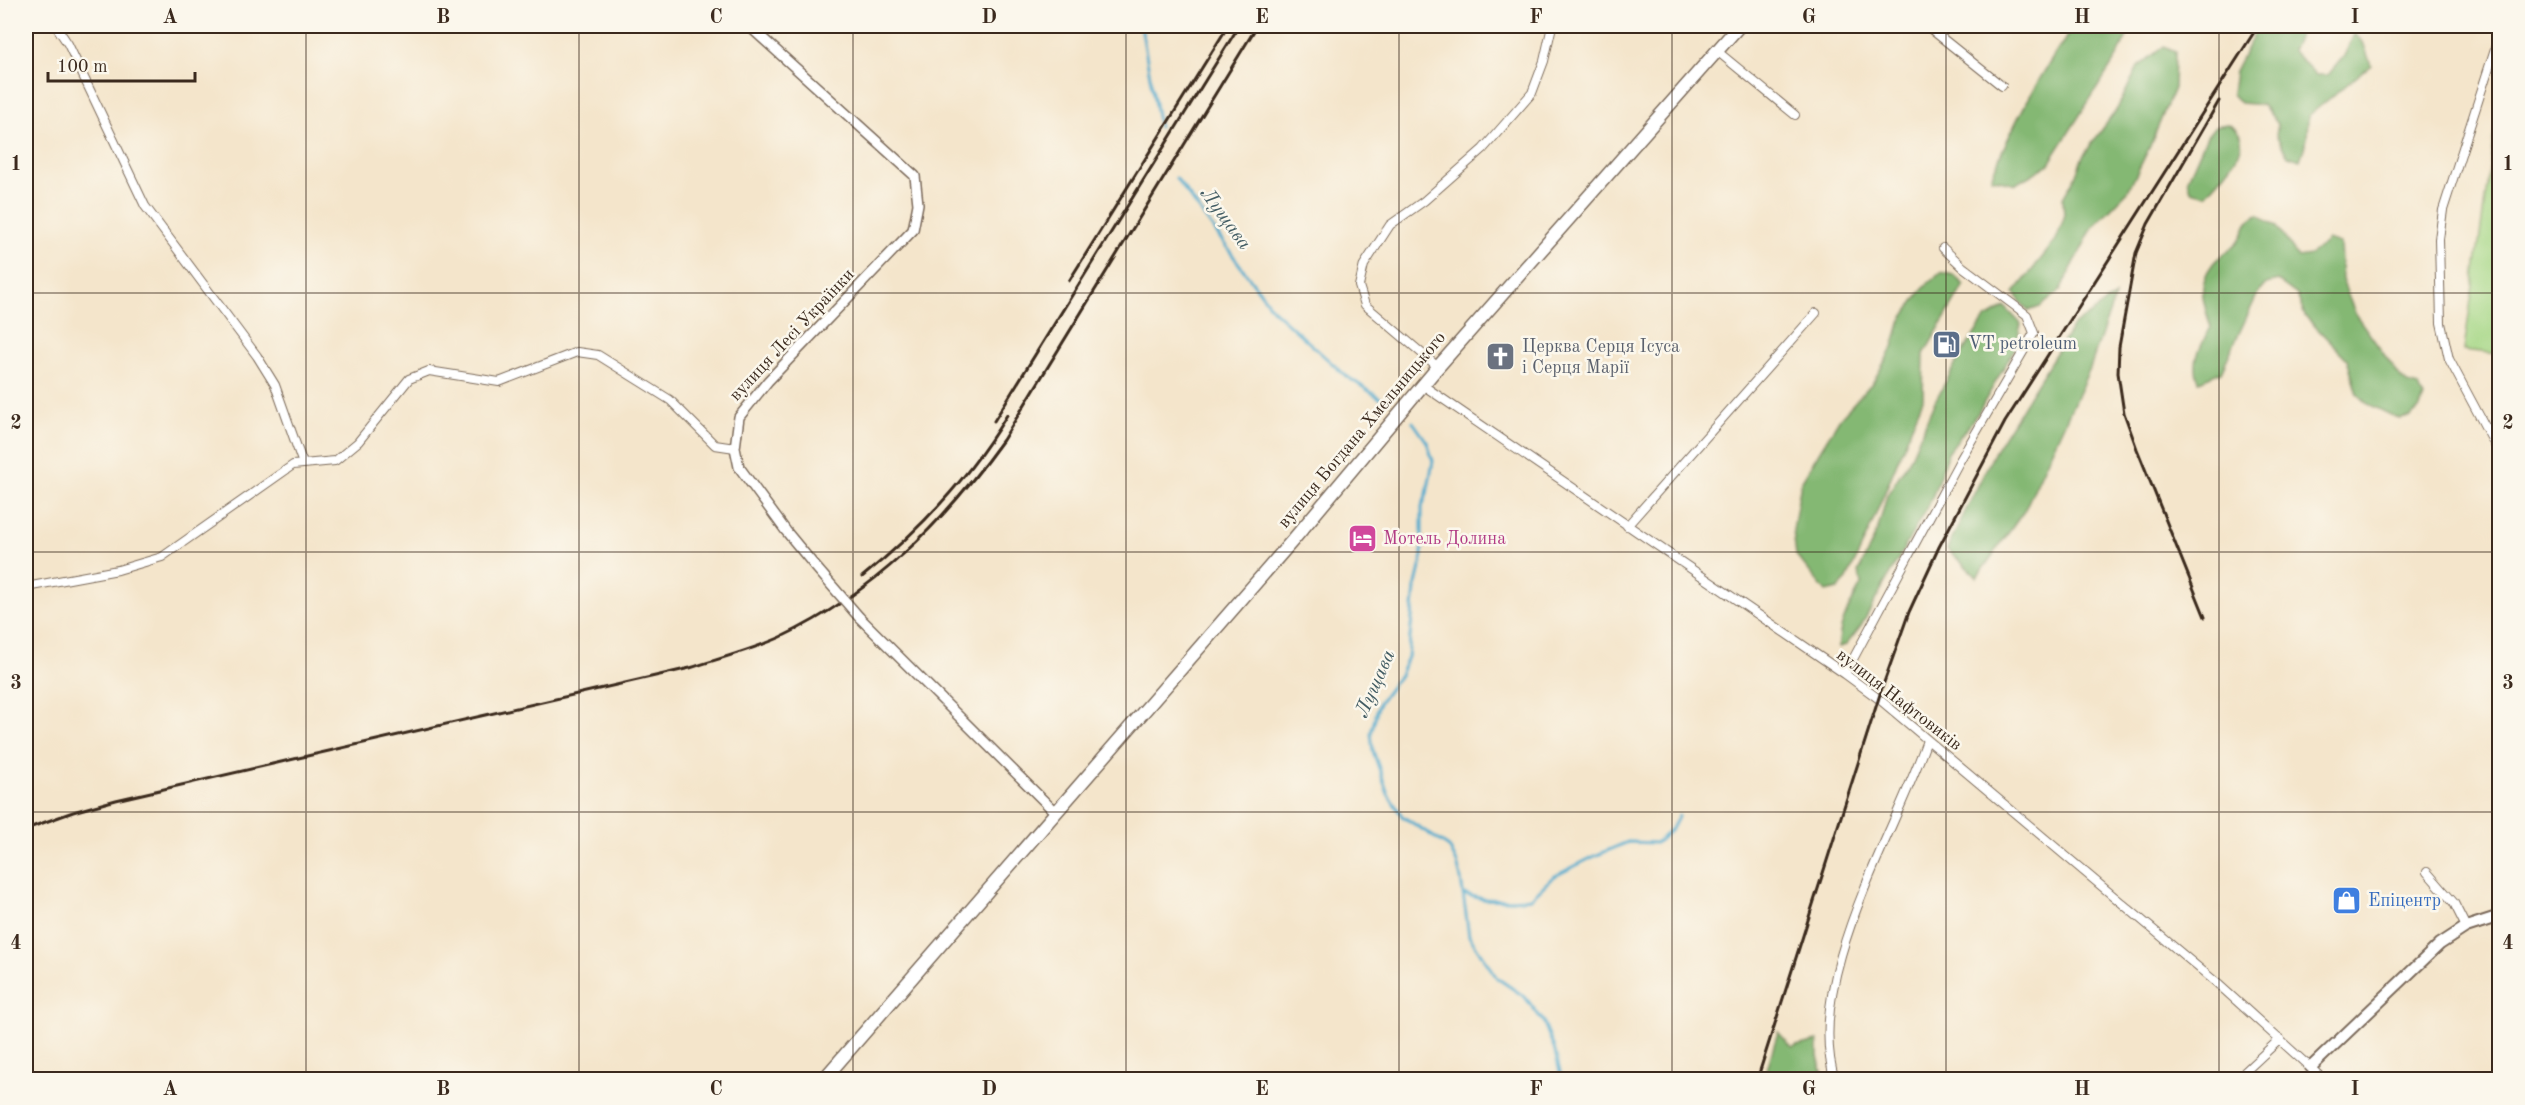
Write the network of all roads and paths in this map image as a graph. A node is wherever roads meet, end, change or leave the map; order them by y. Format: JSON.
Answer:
{"nodes":[{"id":1,"x":56,"y":26,"type":"edge"},
{"id":2,"x":749,"y":26,"type":"edge"},
{"id":3,"x":1552,"y":26,"type":"edge"},
{"id":4,"x":1739,"y":26,"type":"edge"},
{"id":5,"x":1927,"y":26,"type":"edge"},
{"id":6,"x":2499,"y":33,"type":"edge"},
{"id":7,"x":1717,"y":51,"type":"junction"},
{"id":8,"x":2002,"y":86,"type":"dead end"},
{"id":9,"x":1795,"y":115,"type":"dead end"},
{"id":10,"x":1943,"y":248,"type":"dead end"},
{"id":11,"x":1816,"y":313,"type":"dead end"},
{"id":12,"x":1438,"y":367,"type":"junction"},
{"id":13,"x":1424,"y":386,"type":"junction"},
{"id":14,"x":735,"y":448,"type":"junction"},
{"id":15,"x":2499,"y":449,"type":"edge"},
{"id":16,"x":303,"y":464,"type":"junction"},
{"id":17,"x":1627,"y":526,"type":"junction"},
{"id":18,"x":26,"y":587,"type":"edge"},
{"id":19,"x":1845,"y":674,"type":"junction"},
{"id":20,"x":1927,"y":740,"type":"junction"},
{"id":21,"x":1056,"y":813,"type":"junction"},
{"id":22,"x":2427,"y":872,"type":"dead end"},
{"id":23,"x":2499,"y":916,"type":"edge"},
{"id":24,"x":2466,"y":927,"type":"junction"},
{"id":25,"x":2280,"y":1039,"type":"junction"},
{"id":26,"x":2311,"y":1067,"type":"junction"},
{"id":27,"x":823,"y":1080,"type":"edge"},
{"id":28,"x":1835,"y":1080,"type":"edge"},
{"id":29,"x":2236,"y":1080,"type":"edge"},
{"id":30,"x":2324,"y":1080,"type":"edge"}],
"edges":[{"from":1,"to":16,"type":"street"},
{"from":2,"to":14,"type":"street","name":"вулиця Лесі Українки"},
{"from":3,"to":12,"type":"street"},
{"from":4,"to":7,"type":"main road","name":"вулиця Богдана Хмельницького"},
{"from":5,"to":8,"type":"street"},
{"from":6,"to":15,"type":"street"},
{"from":7,"to":9,"type":"street"},
{"from":7,"to":12,"type":"main road","name":"вулиця Богдана Хмельницького"},
{"from":10,"to":19,"type":"street"},
{"from":11,"to":17,"type":"street"},
{"from":12,"to":13,"type":"main road","name":"вулиця Богдана Хмельницького"},
{"from":13,"to":17,"type":"street","name":"вулиця Нафтовиків"},
{"from":13,"to":21,"type":"main road","name":"вулиця Богдана Хмельницького"},
{"from":14,"to":16,"type":"street"},
{"from":14,"to":21,"type":"street","name":"вулиця Лесі Українки","bridge":true},
{"from":16,"to":18,"type":"street"},
{"from":17,"to":19,"type":"street","name":"вулиця Нафтовиків"},
{"from":19,"to":20,"type":"street","name":"вулиця Нафтовиків"},
{"from":20,"to":25,"type":"street","name":"вулиця Нафтовиків"},
{"from":20,"to":28,"type":"street"},
{"from":21,"to":27,"type":"main road","name":"вулиця Богдана Хмельницького"},
{"from":22,"to":24,"type":"street"},
{"from":23,"to":24,"type":"main road"},
{"from":24,"to":26,"type":"main road"},
{"from":25,"to":26,"type":"street","name":"вулиця Нафтовиків"},
{"from":25,"to":29,"type":"street"},
{"from":26,"to":30,"type":"street","name":"вулиця Нафтовиків"}]}
